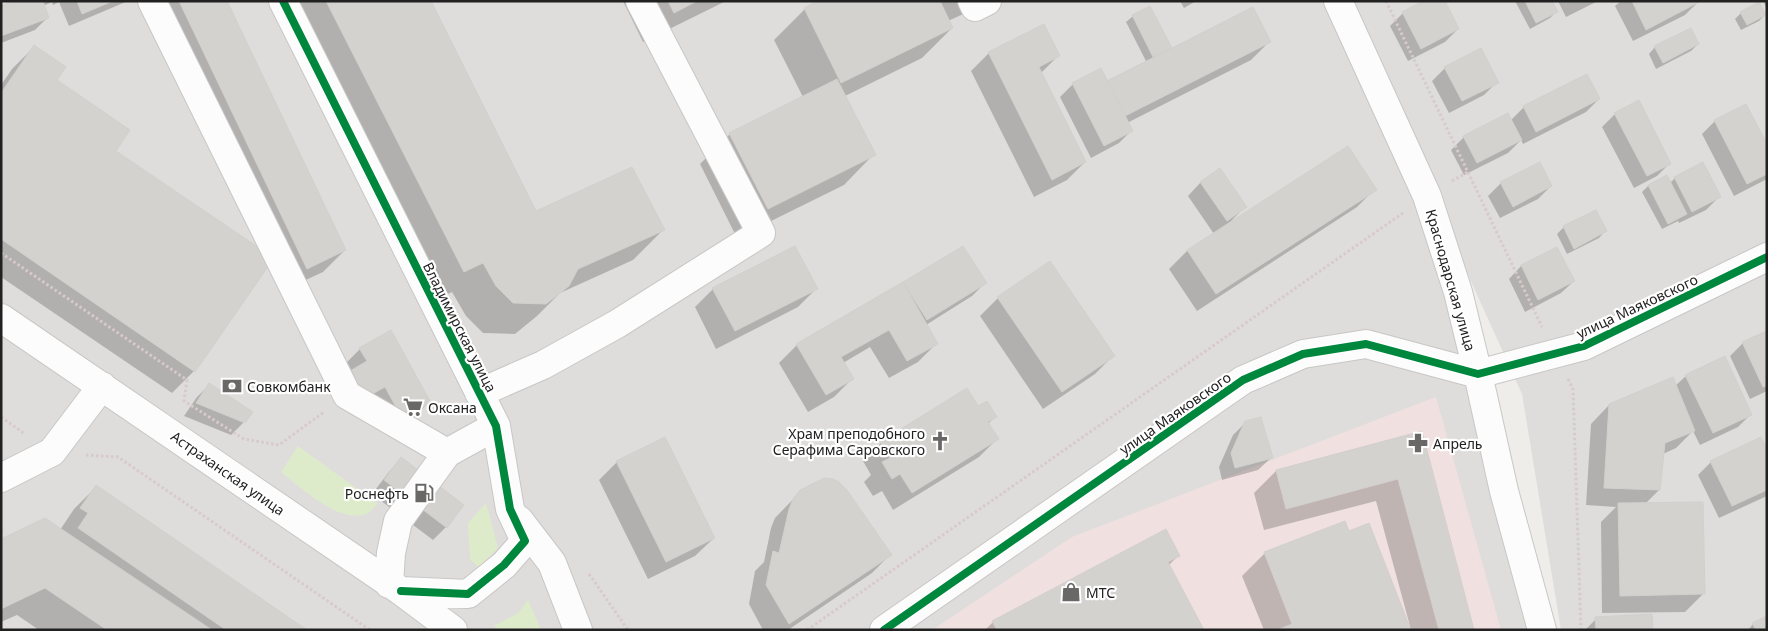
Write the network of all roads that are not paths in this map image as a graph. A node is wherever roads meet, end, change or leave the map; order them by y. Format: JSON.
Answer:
{"nodes":[{"id":1,"x":152,"y":1,"type":"edge"},
{"id":2,"x":283,"y":1,"type":"edge"},
{"id":3,"x":640,"y":1,"type":"edge"},
{"id":4,"x":972,"y":1,"type":"edge"},
{"id":5,"x":987,"y":1,"type":"edge"},
{"id":6,"x":1341,"y":2,"type":"edge"},
{"id":7,"x":1767,"y":257,"type":"edge"},
{"id":8,"x":1,"y":318,"type":"edge"},
{"id":9,"x":1478,"y":374,"type":"junction"},
{"id":10,"x":102,"y":386,"type":"junction"},
{"id":11,"x":479,"y":393,"type":"junction"},
{"id":12,"x":496,"y":426,"type":"junction"},
{"id":13,"x":447,"y":454,"type":"junction"},
{"id":14,"x":1,"y":478,"type":"edge"},
{"id":15,"x":510,"y":510,"type":"junction"},
{"id":16,"x":395,"y":587,"type":"junction"},
{"id":17,"x":453,"y":630,"type":"edge"},
{"id":18,"x":578,"y":630,"type":"edge"},
{"id":19,"x":884,"y":630,"type":"edge"},
{"id":20,"x":1542,"y":630,"type":"edge"}],
"edges":[{"from":1,"to":13,"type":"street"},
{"from":2,"to":11,"type":"street","name":"Владимирская улица"},
{"from":3,"to":11,"type":"street"},
{"from":4,"to":5,"type":"street"},
{"from":6,"to":9,"type":"street","name":"Краснодарская улица"},
{"from":7,"to":9,"type":"street","name":"улица Маяковского"},
{"from":8,"to":10,"type":"street","name":"Астраханская улица"},
{"from":9,"to":19,"type":"street","name":"улица Маяковского"},
{"from":9,"to":20,"type":"street","name":"Краснодарская улица"},
{"from":10,"to":14,"type":"street"},
{"from":10,"to":16,"type":"street","name":"Астраханская улица"},
{"from":11,"to":12,"type":"street","name":"Владимирская улица"},
{"from":12,"to":13,"type":"street"},
{"from":12,"to":15,"type":"street","name":"Владимирская улица"},
{"from":13,"to":16,"type":"street"},
{"from":15,"to":16,"type":"street","name":"Владимирская улица"},
{"from":15,"to":18,"type":"street","name":"Владимирская улица"},
{"from":16,"to":17,"type":"street","name":"Астраханская улица"}]}
